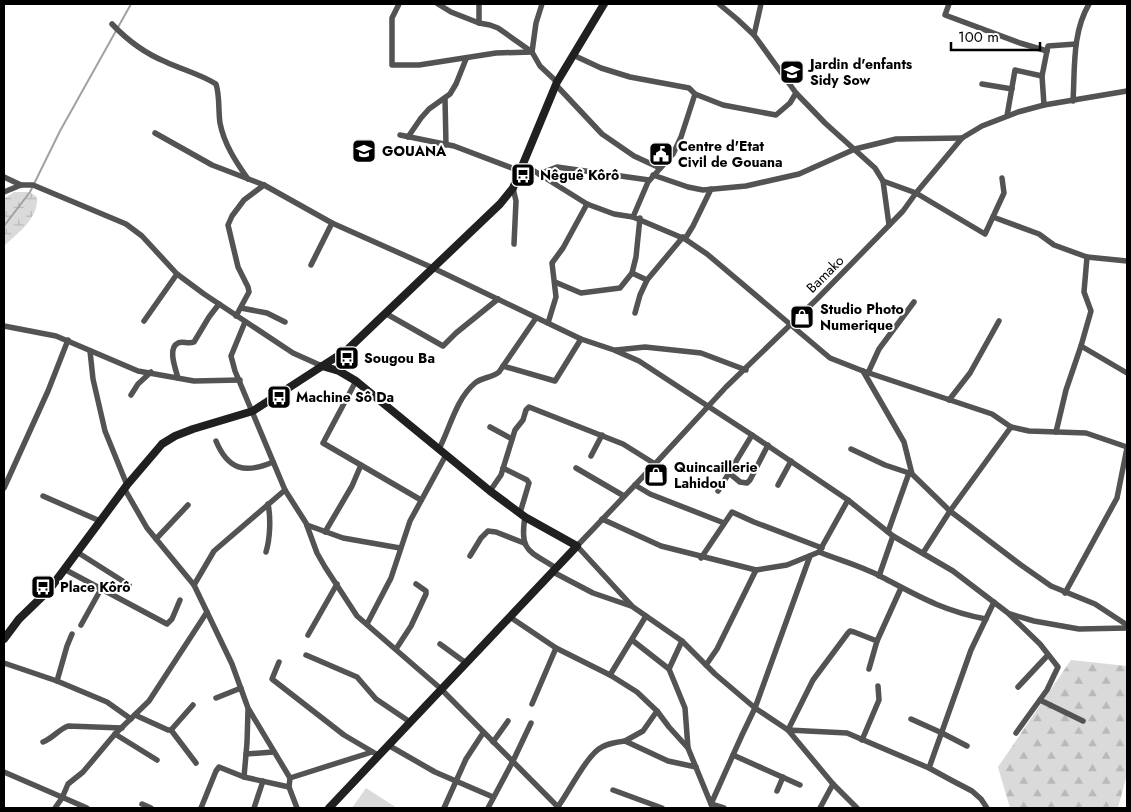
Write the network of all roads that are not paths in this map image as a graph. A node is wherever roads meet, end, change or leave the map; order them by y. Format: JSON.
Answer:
{"nodes":[{"id":1,"x":399,"y":4,"type":"edge"},
{"id":2,"x":438,"y":4,"type":"edge"},
{"id":3,"x":478,"y":4,"type":"edge"},
{"id":4,"x":542,"y":4,"type":"edge"},
{"id":5,"x":604,"y":4,"type":"edge"},
{"id":6,"x":719,"y":4,"type":"edge"},
{"id":7,"x":760,"y":4,"type":"edge"},
{"id":8,"x":949,"y":4,"type":"edge"},
{"id":9,"x":1088,"y":4,"type":"edge"},
{"id":10,"x":479,"y":23,"type":"junction"},
{"id":11,"x":112,"y":24,"type":"dead end"},
{"id":12,"x":754,"y":35,"type":"junction"},
{"id":13,"x":1076,"y":44,"type":"junction"},
{"id":14,"x":1047,"y":50,"type":"junction"},
{"id":15,"x":532,"y":52,"type":"junction"},
{"id":16,"x":573,"y":55,"type":"junction"},
{"id":17,"x":466,"y":58,"type":"junction"},
{"id":18,"x":1042,"y":76,"type":"junction"},
{"id":19,"x":556,"y":83,"type":"junction"},
{"id":20,"x":982,"y":84,"type":"dead end"},
{"id":21,"x":1012,"y":89,"type":"junction"},
{"id":22,"x":1127,"y":91,"type":"edge"},
{"id":23,"x":796,"y":93,"type":"junction"},
{"id":24,"x":695,"y":94,"type":"junction"},
{"id":25,"x":445,"y":98,"type":"junction"},
{"id":26,"x":1073,"y":101,"type":"junction"},
{"id":27,"x":1044,"y":105,"type":"junction"},
{"id":28,"x":1007,"y":116,"type":"junction"},
{"id":29,"x":155,"y":133,"type":"dead end"},
{"id":30,"x":400,"y":135,"type":"dead end"},
{"id":31,"x":408,"y":137,"type":"junction"},
{"id":32,"x":962,"y":138,"type":"junction"},
{"id":33,"x":446,"y":145,"type":"junction"},
{"id":34,"x":855,"y":149,"type":"junction"},
{"id":35,"x":521,"y":168,"type":"junction"},
{"id":36,"x":660,"y":168,"type":"junction"},
{"id":37,"x":539,"y":174,"type":"junction"},
{"id":38,"x":4,"y":177,"type":"edge"},
{"id":39,"x":651,"y":178,"type":"junction"},
{"id":40,"x":1002,"y":178,"type":"dead end"},
{"id":41,"x":248,"y":179,"type":"junction"},
{"id":42,"x":883,"y":181,"type":"junction"},
{"id":43,"x":21,"y":185,"type":"junction"},
{"id":44,"x":264,"y":185,"type":"junction"},
{"id":45,"x":513,"y":188,"type":"junction"},
{"id":46,"x":711,"y":189,"type":"junction"},
{"id":47,"x":4,"y":192,"type":"edge"},
{"id":48,"x":916,"y":193,"type":"junction"},
{"id":49,"x":588,"y":204,"type":"junction"},
{"id":50,"x":993,"y":217,"type":"junction"},
{"id":51,"x":636,"y":218,"type":"junction"},
{"id":52,"x":332,"y":223,"type":"junction"},
{"id":53,"x":889,"y":225,"type":"junction"},
{"id":54,"x":684,"y":238,"type":"junction"},
{"id":55,"x":514,"y":244,"type":"dead end"},
{"id":56,"x":1086,"y":257,"type":"junction"},
{"id":57,"x":1127,"y":261,"type":"edge"},
{"id":58,"x":311,"y":265,"type":"dead end"},
{"id":59,"x":433,"y":268,"type":"junction"},
{"id":60,"x":632,"y":273,"type":"junction"},
{"id":61,"x":177,"y":274,"type":"junction"},
{"id":62,"x":647,"y":280,"type":"junction"},
{"id":63,"x":555,"y":282,"type":"junction"},
{"id":64,"x":498,"y":299,"type":"junction"},
{"id":65,"x":914,"y":302,"type":"dead end"},
{"id":66,"x":220,"y":304,"type":"junction"},
{"id":67,"x":241,"y":308,"type":"junction"},
{"id":68,"x":386,"y":313,"type":"junction"},
{"id":69,"x":635,"y":313,"type":"dead end"},
{"id":70,"x":236,"y":316,"type":"junction"},
{"id":71,"x":536,"y":318,"type":"junction"},
{"id":72,"x":144,"y":321,"type":"dead end"},
{"id":73,"x":999,"y":321,"type":"dead end"},
{"id":74,"x":246,"y":322,"type":"junction"},
{"id":75,"x":285,"y":322,"type":"dead end"},
{"id":76,"x":548,"y":323,"type":"junction"},
{"id":77,"x":790,"y":324,"type":"junction"},
{"id":78,"x":4,"y":326,"type":"edge"},
{"id":79,"x":581,"y":339,"type":"junction"},
{"id":80,"x":68,"y":340,"type":"junction"},
{"id":81,"x":1081,"y":346,"type":"junction"},
{"id":82,"x":90,"y":350,"type":"junction"},
{"id":83,"x":614,"y":350,"type":"junction"},
{"id":84,"x":322,"y":366,"type":"junction"},
{"id":85,"x":503,"y":366,"type":"junction"},
{"id":86,"x":746,"y":370,"type":"junction"},
{"id":87,"x":151,"y":372,"type":"junction"},
{"id":88,"x":866,"y":372,"type":"junction"},
{"id":89,"x":1127,"y":372,"type":"edge"},
{"id":90,"x":178,"y":378,"type":"junction"},
{"id":91,"x":240,"y":380,"type":"junction"},
{"id":92,"x":356,"y":381,"type":"junction"},
{"id":93,"x":131,"y":395,"type":"dead end"},
{"id":94,"x":949,"y":400,"type":"junction"},
{"id":95,"x":709,"y":406,"type":"junction"},
{"id":96,"x":253,"y":411,"type":"junction"},
{"id":97,"x":490,"y":427,"type":"dead end"},
{"id":98,"x":1011,"y":427,"type":"junction"},
{"id":99,"x":1056,"y":432,"type":"junction"},
{"id":100,"x":752,"y":434,"type":"junction"},
{"id":101,"x":602,"y":436,"type":"junction"},
{"id":102,"x":512,"y":439,"type":"junction"},
{"id":103,"x":216,"y":441,"type":"dead end"},
{"id":104,"x":768,"y":445,"type":"junction"},
{"id":105,"x":1127,"y":448,"type":"edge"},
{"id":106,"x":438,"y":449,"type":"junction"},
{"id":107,"x":851,"y":449,"type":"dead end"},
{"id":108,"x":446,"y":455,"type":"junction"},
{"id":109,"x":591,"y":456,"type":"dead end"},
{"id":110,"x":791,"y":461,"type":"junction"},
{"id":111,"x":273,"y":462,"type":"junction"},
{"id":112,"x":655,"y":464,"type":"junction"},
{"id":113,"x":361,"y":465,"type":"junction"},
{"id":114,"x":503,"y":468,"type":"junction"},
{"id":115,"x":576,"y":468,"type":"dead end"},
{"id":116,"x":729,"y":473,"type":"junction"},
{"id":117,"x":911,"y":473,"type":"junction"},
{"id":118,"x":635,"y":485,"type":"junction"},
{"id":119,"x":778,"y":485,"type":"dead end"},
{"id":120,"x":125,"y":487,"type":"junction"},
{"id":121,"x":4,"y":488,"type":"edge"},
{"id":122,"x":285,"y":490,"type":"junction"},
{"id":123,"x":490,"y":491,"type":"junction"},
{"id":124,"x":718,"y":491,"type":"dead end"},
{"id":125,"x":43,"y":496,"type":"dead end"},
{"id":126,"x":624,"y":496,"type":"junction"},
{"id":127,"x":422,"y":500,"type":"junction"},
{"id":128,"x":848,"y":500,"type":"junction"},
{"id":129,"x":268,"y":504,"type":"junction"},
{"id":130,"x":188,"y":505,"type":"dead end"},
{"id":131,"x":950,"y":511,"type":"junction"},
{"id":132,"x":522,"y":515,"type":"junction"},
{"id":133,"x":602,"y":519,"type":"junction"},
{"id":134,"x":100,"y":521,"type":"junction"},
{"id":135,"x":724,"y":523,"type":"junction"},
{"id":136,"x":307,"y":524,"type":"junction"},
{"id":137,"x":325,"y":532,"type":"junction"},
{"id":138,"x":891,"y":534,"type":"junction"},
{"id":139,"x":156,"y":540,"type":"junction"},
{"id":140,"x":524,"y":543,"type":"junction"},
{"id":141,"x":577,"y":546,"type":"junction"},
{"id":142,"x":400,"y":548,"type":"junction"},
{"id":143,"x":820,"y":550,"type":"junction"},
{"id":144,"x":77,"y":552,"type":"junction"},
{"id":145,"x":266,"y":552,"type":"dead end"},
{"id":146,"x":923,"y":554,"type":"junction"},
{"id":147,"x":470,"y":556,"type":"dead end"},
{"id":148,"x":810,"y":556,"type":"junction"},
{"id":149,"x":701,"y":558,"type":"junction"},
{"id":150,"x":64,"y":569,"type":"junction"},
{"id":151,"x":555,"y":570,"type":"junction"},
{"id":152,"x":756,"y":570,"type":"junction"},
{"id":153,"x":879,"y":576,"type":"junction"},
{"id":154,"x":129,"y":584,"type":"dead end"},
{"id":155,"x":337,"y":584,"type":"junction"},
{"id":156,"x":416,"y":584,"type":"dead end"},
{"id":157,"x":194,"y":585,"type":"junction"},
{"id":158,"x":900,"y":588,"type":"junction"},
{"id":159,"x":101,"y":589,"type":"junction"},
{"id":160,"x":1065,"y":593,"type":"junction"},
{"id":161,"x":180,"y":600,"type":"dead end"},
{"id":162,"x":994,"y":602,"type":"junction"},
{"id":163,"x":633,"y":607,"type":"junction"},
{"id":164,"x":207,"y":612,"type":"junction"},
{"id":165,"x":1008,"y":613,"type":"junction"},
{"id":166,"x":646,"y":616,"type":"junction"},
{"id":167,"x":510,"y":618,"type":"junction"},
{"id":168,"x":986,"y":619,"type":"junction"},
{"id":169,"x":367,"y":624,"type":"junction"},
{"id":170,"x":81,"y":625,"type":"dead end"},
{"id":171,"x":1127,"y":626,"type":"edge"},
{"id":172,"x":72,"y":634,"type":"dead end"},
{"id":173,"x":308,"y":635,"type":"dead end"},
{"id":174,"x":4,"y":640,"type":"edge"},
{"id":175,"x":632,"y":640,"type":"junction"},
{"id":176,"x":682,"y":641,"type":"junction"},
{"id":177,"x":877,"y":641,"type":"junction"},
{"id":178,"x":440,"y":644,"type":"dead end"},
{"id":179,"x":556,"y":648,"type":"junction"},
{"id":180,"x":396,"y":649,"type":"junction"},
{"id":181,"x":306,"y":655,"type":"dead end"},
{"id":182,"x":1048,"y":655,"type":"junction"},
{"id":183,"x":279,"y":662,"type":"dead end"},
{"id":184,"x":4,"y":663,"type":"edge"},
{"id":185,"x":466,"y":663,"type":"junction"},
{"id":186,"x":706,"y":665,"type":"junction"},
{"id":187,"x":869,"y":669,"type":"dead end"},
{"id":188,"x":670,"y":670,"type":"junction"},
{"id":189,"x":610,"y":674,"type":"junction"},
{"id":190,"x":57,"y":681,"type":"junction"},
{"id":191,"x":878,"y":686,"type":"dead end"},
{"id":192,"x":1018,"y":687,"type":"dead end"},
{"id":193,"x":241,"y":688,"type":"junction"},
{"id":194,"x":441,"y":689,"type":"junction"},
{"id":195,"x":216,"y":698,"type":"dead end"},
{"id":196,"x":1040,"y":700,"type":"junction"},
{"id":197,"x":532,"y":704,"type":"dead end"},
{"id":198,"x":192,"y":705,"type":"dead end"},
{"id":199,"x":248,"y":708,"type":"junction"},
{"id":200,"x":755,"y":708,"type":"junction"},
{"id":201,"x":657,"y":711,"type":"junction"},
{"id":202,"x":133,"y":717,"type":"junction"},
{"id":203,"x":911,"y":719,"type":"dead end"},
{"id":204,"x":508,"y":721,"type":"dead end"},
{"id":205,"x":1083,"y":721,"type":"dead end"},
{"id":206,"x":410,"y":722,"type":"junction"},
{"id":207,"x":531,"y":723,"type":"dead end"},
{"id":208,"x":122,"y":728,"type":"junction"},
{"id":209,"x":171,"y":730,"type":"junction"},
{"id":210,"x":788,"y":730,"type":"junction"},
{"id":211,"x":483,"y":732,"type":"junction"},
{"id":212,"x":942,"y":732,"type":"junction"},
{"id":213,"x":1016,"y":733,"type":"dead end"},
{"id":214,"x":115,"y":734,"type":"junction"},
{"id":215,"x":862,"y":740,"type":"junction"},
{"id":216,"x":625,"y":741,"type":"junction"},
{"id":217,"x":43,"y":742,"type":"dead end"},
{"id":218,"x":493,"y":742,"type":"junction"},
{"id":219,"x":388,"y":745,"type":"junction"},
{"id":220,"x":967,"y":746,"type":"dead end"},
{"id":221,"x":688,"y":748,"type":"junction"},
{"id":222,"x":274,"y":752,"type":"junction"},
{"id":223,"x":246,"y":754,"type":"junction"},
{"id":224,"x":375,"y":754,"type":"junction"},
{"id":225,"x":732,"y":755,"type":"junction"},
{"id":226,"x":157,"y":760,"type":"dead end"},
{"id":227,"x":514,"y":761,"type":"junction"},
{"id":228,"x":196,"y":763,"type":"dead end"},
{"id":229,"x":696,"y":768,"type":"junction"},
{"id":230,"x":929,"y":768,"type":"junction"},
{"id":231,"x":4,"y":772,"type":"edge"},
{"id":232,"x":244,"y":777,"type":"junction"},
{"id":233,"x":783,"y":777,"type":"junction"},
{"id":234,"x":290,"y":778,"type":"junction"},
{"id":235,"x":456,"y":780,"type":"junction"},
{"id":236,"x":263,"y":781,"type":"junction"},
{"id":237,"x":833,"y":784,"type":"junction"},
{"id":238,"x":800,"y":785,"type":"dead end"},
{"id":239,"x":289,"y":787,"type":"junction"},
{"id":240,"x":613,"y":790,"type":"dead end"},
{"id":241,"x":777,"y":791,"type":"dead end"},
{"id":242,"x":493,"y":797,"type":"junction"},
{"id":243,"x":62,"y":798,"type":"junction"},
{"id":244,"x":142,"y":804,"type":"dead end"},
{"id":245,"x":712,"y":806,"type":"edge"},
{"id":246,"x":55,"y":808,"type":"edge"},
{"id":247,"x":87,"y":808,"type":"edge"},
{"id":248,"x":152,"y":808,"type":"edge"},
{"id":249,"x":201,"y":808,"type":"edge"},
{"id":250,"x":254,"y":808,"type":"edge"},
{"id":251,"x":297,"y":808,"type":"edge"},
{"id":252,"x":329,"y":808,"type":"edge"},
{"id":253,"x":444,"y":808,"type":"edge"},
{"id":254,"x":488,"y":808,"type":"edge"},
{"id":255,"x":558,"y":808,"type":"edge"},
{"id":256,"x":662,"y":808,"type":"edge"},
{"id":257,"x":724,"y":808,"type":"edge"},
{"id":258,"x":820,"y":808,"type":"edge"},
{"id":259,"x":857,"y":808,"type":"edge"},
{"id":260,"x":987,"y":808,"type":"edge"}],
"edges":[{"from":1,"to":17,"type":"street"},
{"from":2,"to":10,"type":"street"},
{"from":3,"to":10,"type":"street"},
{"from":4,"to":15,"type":"street"},
{"from":5,"to":16,"type":"street"},
{"from":6,"to":12,"type":"street"},
{"from":7,"to":12,"type":"street"},
{"from":8,"to":14,"type":"street"},
{"from":9,"to":13,"type":"street"},
{"from":10,"to":15,"type":"street"},
{"from":11,"to":41,"type":"street"},
{"from":12,"to":23,"type":"street"},
{"from":13,"to":14,"type":"street"},
{"from":13,"to":26,"type":"street"},
{"from":14,"to":18,"type":"street"},
{"from":15,"to":17,"type":"street"},
{"from":15,"to":19,"type":"street"},
{"from":16,"to":19,"type":"street"},
{"from":16,"to":24,"type":"street"},
{"from":17,"to":25,"type":"street"},
{"from":18,"to":21,"type":"street"},
{"from":18,"to":27,"type":"street"},
{"from":19,"to":35,"type":"street"},
{"from":19,"to":36,"type":"street"},
{"from":20,"to":21,"type":"street"},
{"from":21,"to":28,"type":"street"},
{"from":22,"to":26,"type":"street","name":"Bamako"},
{"from":23,"to":24,"type":"street"},
{"from":23,"to":34,"type":"street"},
{"from":24,"to":36,"type":"street"},
{"from":25,"to":31,"type":"street"},
{"from":25,"to":33,"type":"street"},
{"from":26,"to":27,"type":"street","name":"Bamako"},
{"from":27,"to":28,"type":"street","name":"Bamako"},
{"from":28,"to":32,"type":"street","name":"Bamako"},
{"from":29,"to":41,"type":"street"},
{"from":30,"to":31,"type":"street"},
{"from":31,"to":33,"type":"street"},
{"from":32,"to":34,"type":"street"},
{"from":32,"to":48,"type":"street","name":"Bamako"},
{"from":33,"to":35,"type":"street"},
{"from":34,"to":42,"type":"street"},
{"from":34,"to":46,"type":"street"},
{"from":35,"to":37,"type":"street"},
{"from":35,"to":45,"type":"street"},
{"from":36,"to":39,"type":"street"},
{"from":37,"to":39,"type":"street"},
{"from":37,"to":49,"type":"street"},
{"from":38,"to":43,"type":"street"},
{"from":39,"to":46,"type":"street"},
{"from":39,"to":51,"type":"street"},
{"from":40,"to":50,"type":"street"},
{"from":41,"to":44,"type":"street"},
{"from":42,"to":48,"type":"street"},
{"from":42,"to":53,"type":"street"},
{"from":43,"to":47,"type":"street"},
{"from":43,"to":61,"type":"street"},
{"from":44,"to":52,"type":"street"},
{"from":44,"to":67,"type":"street"},
{"from":45,"to":55,"type":"street"},
{"from":45,"to":59,"type":"street"},
{"from":46,"to":54,"type":"street"},
{"from":48,"to":50,"type":"street"},
{"from":48,"to":53,"type":"street","name":"Bamako"},
{"from":49,"to":51,"type":"street"},
{"from":49,"to":63,"type":"street"},
{"from":50,"to":56,"type":"street"},
{"from":51,"to":54,"type":"street"},
{"from":51,"to":60,"type":"street"},
{"from":52,"to":58,"type":"street"},
{"from":52,"to":59,"type":"street"},
{"from":53,"to":77,"type":"street","name":"Bamako"},
{"from":54,"to":62,"type":"street"},
{"from":54,"to":77,"type":"street"},
{"from":56,"to":57,"type":"street"},
{"from":56,"to":81,"type":"street"},
{"from":59,"to":64,"type":"street"},
{"from":59,"to":68,"type":"street"},
{"from":60,"to":62,"type":"street"},
{"from":60,"to":63,"type":"street"},
{"from":61,"to":66,"type":"street"},
{"from":61,"to":72,"type":"street"},
{"from":62,"to":69,"type":"street"},
{"from":63,"to":76,"type":"street"},
{"from":64,"to":68,"type":"street"},
{"from":64,"to":71,"type":"street"},
{"from":65,"to":88,"type":"street"},
{"from":66,"to":70,"type":"street"},
{"from":66,"to":90,"type":"street"},
{"from":67,"to":70,"type":"street"},
{"from":67,"to":75,"type":"street"},
{"from":68,"to":84,"type":"street"},
{"from":70,"to":74,"type":"street"},
{"from":71,"to":76,"type":"street"},
{"from":71,"to":85,"type":"street"},
{"from":73,"to":94,"type":"street"},
{"from":74,"to":84,"type":"street"},
{"from":74,"to":91,"type":"street"},
{"from":76,"to":79,"type":"street"},
{"from":77,"to":86,"type":"street","name":"Bamako"},
{"from":77,"to":88,"type":"street"},
{"from":78,"to":80,"type":"street"},
{"from":79,"to":83,"type":"street"},
{"from":79,"to":85,"type":"street"},
{"from":80,"to":82,"type":"street"},
{"from":80,"to":121,"type":"street"},
{"from":81,"to":89,"type":"street"},
{"from":81,"to":99,"type":"street"},
{"from":82,"to":87,"type":"street"},
{"from":82,"to":120,"type":"street"},
{"from":83,"to":86,"type":"street"},
{"from":83,"to":95,"type":"street"},
{"from":84,"to":92,"type":"street"},
{"from":84,"to":96,"type":"street"},
{"from":85,"to":106,"type":"street"},
{"from":86,"to":95,"type":"street","name":"Bamako"},
{"from":87,"to":90,"type":"street"},
{"from":87,"to":93,"type":"street"},
{"from":88,"to":94,"type":"street"},
{"from":88,"to":117,"type":"street"},
{"from":90,"to":91,"type":"street"},
{"from":91,"to":96,"type":"street"},
{"from":92,"to":106,"type":"street"},
{"from":92,"to":113,"type":"street"},
{"from":94,"to":98,"type":"street"},
{"from":95,"to":100,"type":"street"},
{"from":95,"to":112,"type":"street","name":"Bamako"},
{"from":96,"to":111,"type":"street"},
{"from":96,"to":120,"type":"street"},
{"from":97,"to":102,"type":"street"},
{"from":98,"to":99,"type":"street"},
{"from":98,"to":131,"type":"street"},
{"from":99,"to":105,"type":"street"},
{"from":100,"to":104,"type":"street"},
{"from":100,"to":116,"type":"street"},
{"from":101,"to":102,"type":"street"},
{"from":101,"to":109,"type":"street"},
{"from":101,"to":112,"type":"street"},
{"from":102,"to":114,"type":"street"},
{"from":103,"to":111,"type":"street"},
{"from":104,"to":110,"type":"street"},
{"from":104,"to":116,"type":"street"},
{"from":105,"to":160,"type":"street"},
{"from":106,"to":108,"type":"street"},
{"from":107,"to":117,"type":"street"},
{"from":108,"to":123,"type":"street"},
{"from":108,"to":127,"type":"street"},
{"from":110,"to":119,"type":"street"},
{"from":110,"to":128,"type":"street"},
{"from":111,"to":122,"type":"street"},
{"from":112,"to":118,"type":"street","name":"Bamako"},
{"from":113,"to":127,"type":"street"},
{"from":113,"to":137,"type":"street"},
{"from":114,"to":123,"type":"street"},
{"from":114,"to":132,"type":"street"},
{"from":115,"to":126,"type":"street"},
{"from":116,"to":124,"type":"street"},
{"from":117,"to":131,"type":"street"},
{"from":117,"to":138,"type":"street"},
{"from":118,"to":126,"type":"street","name":"Bamako"},
{"from":118,"to":135,"type":"street"},
{"from":120,"to":134,"type":"street"},
{"from":120,"to":139,"type":"street"},
{"from":122,"to":129,"type":"street"},
{"from":122,"to":136,"type":"street"},
{"from":123,"to":132,"type":"street"},
{"from":125,"to":134,"type":"street"},
{"from":126,"to":133,"type":"street","name":"Bamako"},
{"from":127,"to":142,"type":"street"},
{"from":128,"to":138,"type":"street"},
{"from":128,"to":143,"type":"street"},
{"from":129,"to":145,"type":"street"},
{"from":129,"to":157,"type":"street"},
{"from":130,"to":139,"type":"street"},
{"from":131,"to":146,"type":"street"},
{"from":131,"to":160,"type":"street"},
{"from":132,"to":140,"type":"street"},
{"from":132,"to":141,"type":"street"},
{"from":133,"to":141,"type":"street","name":"Bamako"},
{"from":133,"to":149,"type":"street"},
{"from":134,"to":144,"type":"street"},
{"from":135,"to":143,"type":"street"},
{"from":135,"to":149,"type":"street"},
{"from":136,"to":137,"type":"street"},
{"from":136,"to":155,"type":"street"},
{"from":137,"to":142,"type":"street"},
{"from":138,"to":146,"type":"street"},
{"from":138,"to":153,"type":"street"},
{"from":139,"to":157,"type":"street"},
{"from":140,"to":147,"type":"street"},
{"from":140,"to":151,"type":"street"},
{"from":141,"to":151,"type":"street"},
{"from":141,"to":163,"type":"street"},
{"from":142,"to":169,"type":"street"},
{"from":143,"to":148,"type":"street"},
{"from":143,"to":153,"type":"street"},
{"from":144,"to":150,"type":"street"},
{"from":144,"to":154,"type":"street"},
{"from":146,"to":162,"type":"street"},
{"from":148,"to":152,"type":"street"},
{"from":148,"to":200,"type":"street"},
{"from":149,"to":152,"type":"street"},
{"from":150,"to":159,"type":"street"},
{"from":150,"to":174,"type":"street"},
{"from":151,"to":163,"type":"street"},
{"from":151,"to":167,"type":"street"},
{"from":152,"to":186,"type":"street"},
{"from":153,"to":158,"type":"street"},
{"from":155,"to":169,"type":"street"},
{"from":155,"to":173,"type":"street"},
{"from":156,"to":180,"type":"street"},
{"from":157,"to":164,"type":"street"},
{"from":158,"to":168,"type":"street"},
{"from":158,"to":177,"type":"street"},
{"from":159,"to":161,"type":"street"},
{"from":159,"to":170,"type":"street"},
{"from":160,"to":171,"type":"street"},
{"from":162,"to":165,"type":"street"},
{"from":162,"to":168,"type":"street"},
{"from":163,"to":166,"type":"street"},
{"from":164,"to":193,"type":"street"},
{"from":164,"to":202,"type":"street"},
{"from":165,"to":171,"type":"street"},
{"from":165,"to":182,"type":"street"},
{"from":166,"to":175,"type":"street"},
{"from":166,"to":176,"type":"street"},
{"from":167,"to":179,"type":"street"},
{"from":167,"to":185,"type":"street"},
{"from":168,"to":212,"type":"street"},
{"from":169,"to":180,"type":"street"},
{"from":172,"to":190,"type":"street"},
{"from":175,"to":188,"type":"street"},
{"from":175,"to":189,"type":"street"},
{"from":176,"to":186,"type":"street"},
{"from":176,"to":188,"type":"street"},
{"from":177,"to":187,"type":"street"},
{"from":177,"to":210,"type":"street"},
{"from":178,"to":185,"type":"street"},
{"from":179,"to":189,"type":"street"},
{"from":179,"to":197,"type":"street"},
{"from":180,"to":194,"type":"street"},
{"from":181,"to":206,"type":"street"},
{"from":182,"to":192,"type":"street"},
{"from":182,"to":196,"type":"street"},
{"from":183,"to":224,"type":"street"},
{"from":184,"to":190,"type":"street"},
{"from":185,"to":194,"type":"street"},
{"from":186,"to":200,"type":"street"},
{"from":188,"to":221,"type":"street"},
{"from":189,"to":201,"type":"street"},
{"from":190,"to":202,"type":"street"},
{"from":191,"to":215,"type":"street"},
{"from":193,"to":195,"type":"street"},
{"from":193,"to":199,"type":"street"},
{"from":194,"to":206,"type":"street"},
{"from":194,"to":211,"type":"street"},
{"from":196,"to":205,"type":"street"},
{"from":196,"to":213,"type":"street"},
{"from":198,"to":209,"type":"street"},
{"from":199,"to":222,"type":"street"},
{"from":199,"to":223,"type":"street"},
{"from":200,"to":210,"type":"street"},
{"from":200,"to":225,"type":"street"},
{"from":201,"to":216,"type":"street"},
{"from":201,"to":221,"type":"street"},
{"from":202,"to":208,"type":"street"},
{"from":202,"to":209,"type":"street"},
{"from":203,"to":212,"type":"street"},
{"from":204,"to":218,"type":"street"},
{"from":206,"to":219,"type":"street"},
{"from":207,"to":227,"type":"street"},
{"from":208,"to":214,"type":"street"},
{"from":208,"to":217,"type":"street"},
{"from":209,"to":228,"type":"street"},
{"from":210,"to":215,"type":"street"},
{"from":210,"to":237,"type":"street"},
{"from":211,"to":218,"type":"street"},
{"from":211,"to":235,"type":"street"},
{"from":212,"to":220,"type":"street"},
{"from":212,"to":230,"type":"street"},
{"from":214,"to":226,"type":"street"},
{"from":214,"to":243,"type":"street"},
{"from":215,"to":230,"type":"street"},
{"from":216,"to":229,"type":"street"},
{"from":216,"to":255,"type":"street"},
{"from":218,"to":227,"type":"street"},
{"from":219,"to":224,"type":"street"},
{"from":219,"to":235,"type":"street"},
{"from":221,"to":229,"type":"street"},
{"from":222,"to":223,"type":"street"},
{"from":222,"to":234,"type":"street"},
{"from":223,"to":232,"type":"street"},
{"from":224,"to":234,"type":"street"},
{"from":224,"to":252,"type":"street"},
{"from":225,"to":233,"type":"street"},
{"from":225,"to":245,"type":"street"},
{"from":227,"to":242,"type":"street"},
{"from":227,"to":255,"type":"street"},
{"from":229,"to":245,"type":"street"},
{"from":230,"to":260,"type":"street"},
{"from":231,"to":243,"type":"street"},
{"from":232,"to":236,"type":"street"},
{"from":232,"to":249,"type":"street"},
{"from":233,"to":238,"type":"street"},
{"from":233,"to":241,"type":"street"},
{"from":234,"to":239,"type":"street"},
{"from":235,"to":242,"type":"street"},
{"from":235,"to":253,"type":"street"},
{"from":236,"to":239,"type":"street"},
{"from":236,"to":250,"type":"street"},
{"from":237,"to":258,"type":"street"},
{"from":237,"to":259,"type":"street"},
{"from":239,"to":251,"type":"street"},
{"from":240,"to":256,"type":"street"},
{"from":242,"to":254,"type":"street"},
{"from":243,"to":246,"type":"street"},
{"from":243,"to":247,"type":"street"},
{"from":244,"to":248,"type":"street"},
{"from":245,"to":257,"type":"street"}]}
